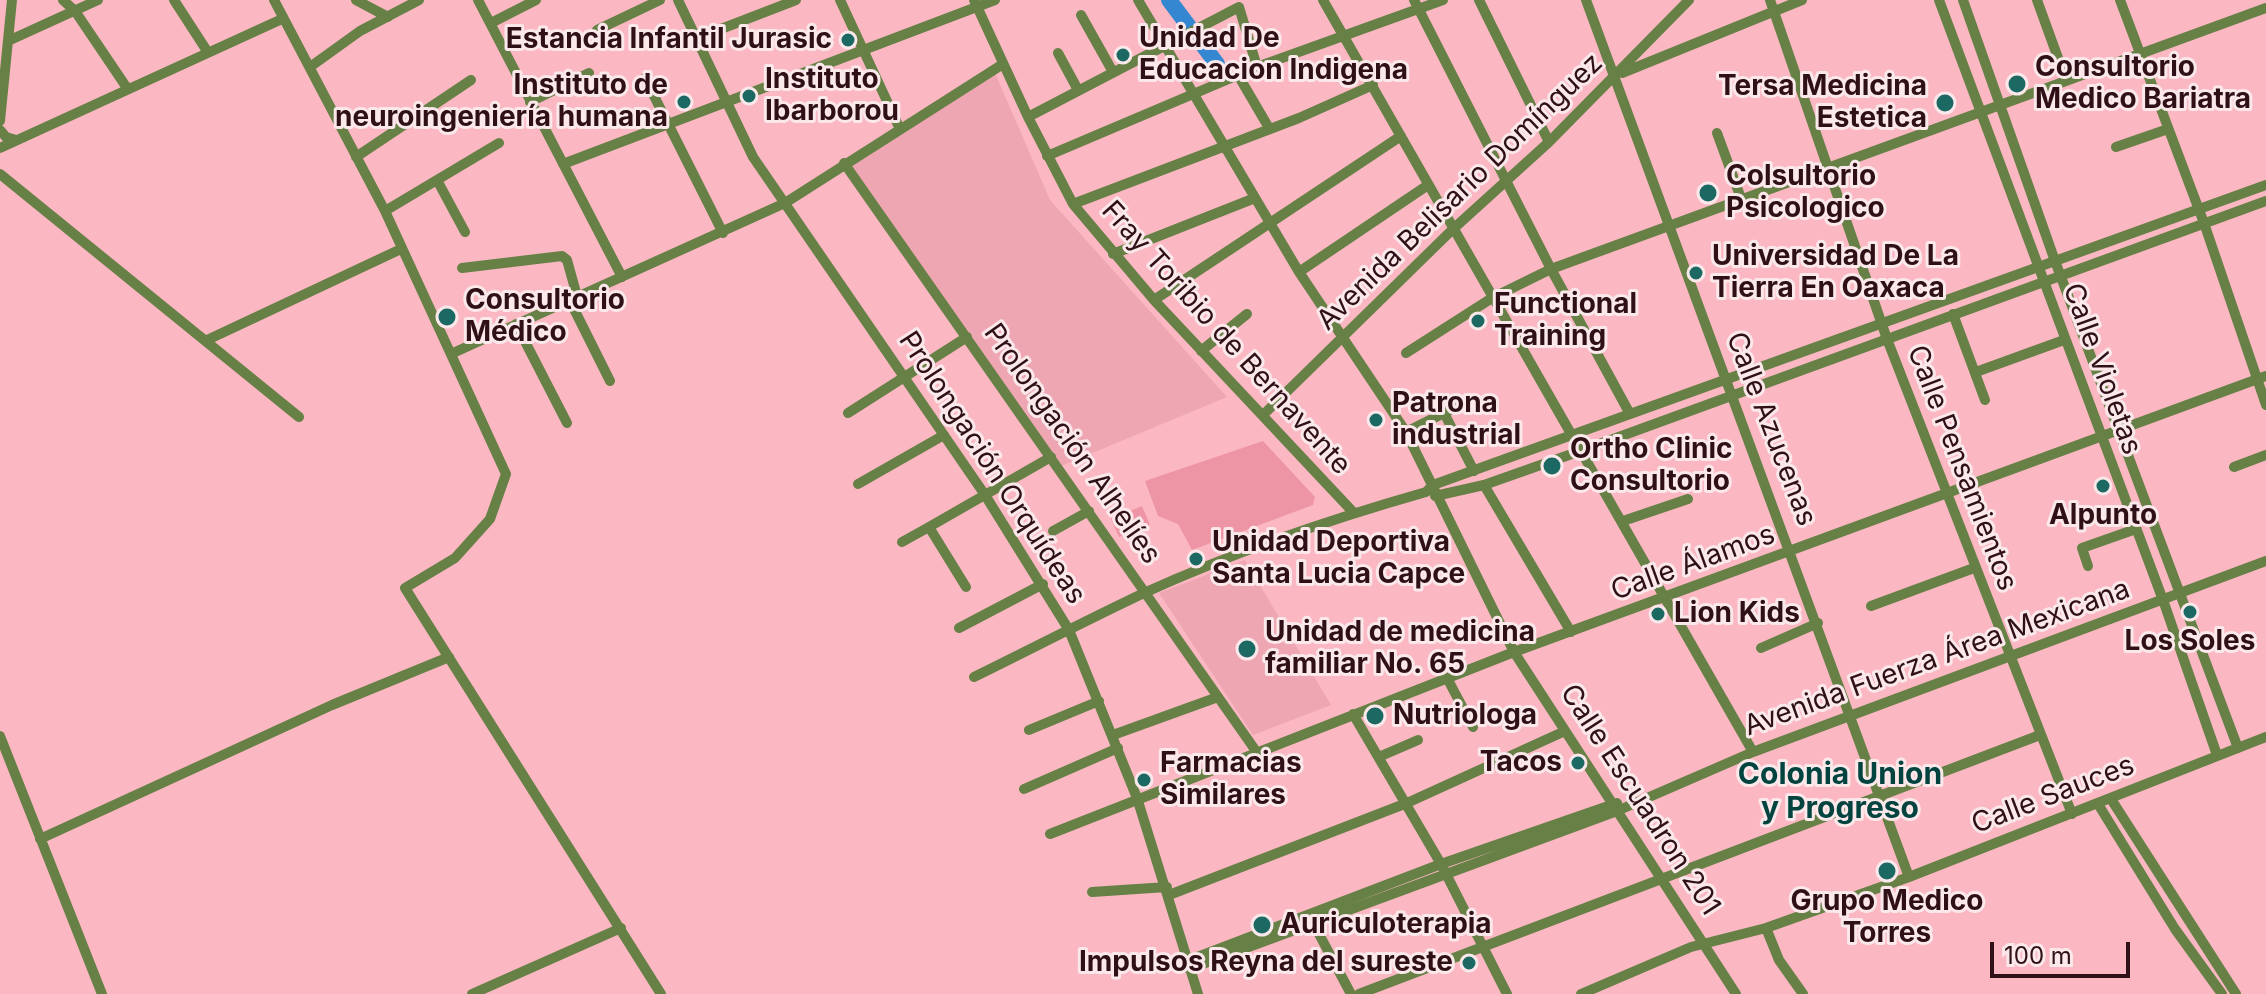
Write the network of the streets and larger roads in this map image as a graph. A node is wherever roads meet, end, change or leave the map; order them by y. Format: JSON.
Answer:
{"nodes":[{"id":1,"x":12,"y":0,"type":"edge"},
{"id":2,"x":63,"y":0,"type":"edge"},
{"id":3,"x":98,"y":0,"type":"edge"},
{"id":4,"x":174,"y":0,"type":"edge"},
{"id":5,"x":274,"y":0,"type":"edge"},
{"id":6,"x":356,"y":0,"type":"edge"},
{"id":7,"x":419,"y":0,"type":"edge"},
{"id":8,"x":478,"y":0,"type":"edge"},
{"id":9,"x":536,"y":0,"type":"edge"},
{"id":10,"x":660,"y":0,"type":"edge"},
{"id":11,"x":678,"y":0,"type":"edge"},
{"id":12,"x":796,"y":0,"type":"edge"},
{"id":13,"x":840,"y":0,"type":"edge"},
{"id":14,"x":995,"y":0,"type":"edge"},
{"id":15,"x":1138,"y":0,"type":"edge"},
{"id":16,"x":1323,"y":0,"type":"edge"},
{"id":17,"x":1443,"y":0,"type":"edge"},
{"id":18,"x":1479,"y":0,"type":"edge"},
{"id":19,"x":1586,"y":0,"type":"edge"},
{"id":20,"x":1689,"y":0,"type":"edge"},
{"id":21,"x":1802,"y":0,"type":"edge"},
{"id":22,"x":1939,"y":0,"type":"edge"},
{"id":23,"x":1963,"y":0,"type":"edge"},
{"id":24,"x":2037,"y":0,"type":"edge"},
{"id":25,"x":2120,"y":0,"type":"edge"},
{"id":26,"x":976,"y":4,"type":"edge"},
{"id":27,"x":1416,"y":5,"type":"edge"},
{"id":28,"x":1772,"y":5,"type":"edge"},
{"id":29,"x":2266,"y":8,"type":"edge"},
{"id":30,"x":75,"y":11,"type":"junction"},
{"id":31,"x":1081,"y":15,"type":"dead end"},
{"id":32,"x":388,"y":17,"type":"junction"},
{"id":33,"x":282,"y":19,"type":"junction"},
{"id":34,"x":491,"y":23,"type":"junction"},
{"id":35,"x":597,"y":30,"type":"dead end"},
{"id":36,"x":1345,"y":36,"type":"junction"},
{"id":37,"x":695,"y":39,"type":"junction"},
{"id":38,"x":8,"y":41,"type":"junction"},
{"id":39,"x":1164,"y":44,"type":"junction"},
{"id":40,"x":207,"y":51,"type":"junction"},
{"id":41,"x":864,"y":52,"type":"junction"},
{"id":42,"x":1058,"y":53,"type":"dead end"},
{"id":43,"x":2141,"y":53,"type":"junction"},
{"id":44,"x":1003,"y":64,"type":"junction"},
{"id":45,"x":310,"y":67,"type":"junction"},
{"id":46,"x":1257,"y":67,"type":"junction"},
{"id":47,"x":1113,"y":72,"type":"junction"},
{"id":48,"x":589,"y":73,"type":"dead end"},
{"id":49,"x":1238,"y":75,"type":"junction"},
{"id":50,"x":1616,"y":76,"type":"junction"},
{"id":51,"x":645,"y":78,"type":"dead end"},
{"id":52,"x":471,"y":80,"type":"dead end"},
{"id":53,"x":2066,"y":80,"type":"junction"},
{"id":54,"x":1373,"y":85,"type":"junction"},
{"id":55,"x":127,"y":88,"type":"junction"},
{"id":56,"x":1078,"y":90,"type":"junction"},
{"id":57,"x":1192,"y":94,"type":"junction"},
{"id":58,"x":530,"y":102,"type":"junction"},
{"id":59,"x":725,"y":102,"type":"junction"},
{"id":60,"x":1999,"y":104,"type":"junction"},
{"id":61,"x":1980,"y":112,"type":"junction"},
{"id":62,"x":1028,"y":117,"type":"junction"},
{"id":63,"x":0,"y":121,"type":"edge"},
{"id":64,"x":667,"y":123,"type":"junction"},
{"id":65,"x":899,"y":127,"type":"junction"},
{"id":66,"x":1269,"y":128,"type":"junction"},
{"id":67,"x":2168,"y":129,"type":"junction"},
{"id":68,"x":0,"y":130,"type":"edge"},
{"id":69,"x":1717,"y":133,"type":"dead end"},
{"id":70,"x":1401,"y":136,"type":"junction"},
{"id":71,"x":16,"y":140,"type":"junction"},
{"id":72,"x":1549,"y":142,"type":"junction"},
{"id":73,"x":499,"y":143,"type":"dead end"},
{"id":74,"x":1222,"y":145,"type":"junction"},
{"id":75,"x":2116,"y":147,"type":"dead end"},
{"id":76,"x":0,"y":148,"type":"edge"},
{"id":77,"x":1047,"y":156,"type":"junction"},
{"id":78,"x":356,"y":157,"type":"junction"},
{"id":79,"x":844,"y":163,"type":"junction"},
{"id":80,"x":563,"y":164,"type":"junction"},
{"id":81,"x":1829,"y":169,"type":"junction"},
{"id":82,"x":0,"y":174,"type":"edge"},
{"id":83,"x":437,"y":180,"type":"junction"},
{"id":84,"x":1508,"y":181,"type":"junction"},
{"id":85,"x":1428,"y":185,"type":"junction"},
{"id":86,"x":2266,"y":185,"type":"edge"},
{"id":87,"x":1255,"y":198,"type":"junction"},
{"id":88,"x":1742,"y":201,"type":"junction"},
{"id":89,"x":2266,"y":201,"type":"edge"},
{"id":90,"x":785,"y":203,"type":"junction"},
{"id":91,"x":1073,"y":204,"type":"junction"},
{"id":92,"x":2199,"y":210,"type":"junction"},
{"id":93,"x":385,"y":211,"type":"junction"},
{"id":94,"x":2204,"y":223,"type":"junction"},
{"id":95,"x":1269,"y":224,"type":"junction"},
{"id":96,"x":1672,"y":226,"type":"junction"},
{"id":97,"x":1452,"y":230,"type":"junction"},
{"id":98,"x":465,"y":232,"type":"dead end"},
{"id":99,"x":723,"y":233,"type":"junction"},
{"id":100,"x":401,"y":249,"type":"junction"},
{"id":101,"x":1113,"y":254,"type":"junction"},
{"id":102,"x":2055,"y":261,"type":"junction"},
{"id":103,"x":2040,"y":267,"type":"junction"},
{"id":104,"x":462,"y":268,"type":"dead end"},
{"id":105,"x":1551,"y":269,"type":"junction"},
{"id":106,"x":1299,"y":272,"type":"junction"},
{"id":107,"x":2061,"y":275,"type":"junction"},
{"id":108,"x":622,"y":277,"type":"junction"},
{"id":109,"x":2044,"y":282,"type":"junction"},
{"id":110,"x":573,"y":298,"type":"junction"},
{"id":111,"x":1492,"y":298,"type":"junction"},
{"id":112,"x":1154,"y":300,"type":"junction"},
{"id":113,"x":1247,"y":314,"type":"dead end"},
{"id":114,"x":1953,"y":314,"type":"junction"},
{"id":115,"x":516,"y":324,"type":"junction"},
{"id":116,"x":1882,"y":324,"type":"junction"},
{"id":117,"x":967,"y":337,"type":"junction"},
{"id":118,"x":1887,"y":339,"type":"junction"},
{"id":119,"x":1341,"y":340,"type":"junction"},
{"id":120,"x":2064,"y":340,"type":"junction"},
{"id":121,"x":205,"y":341,"type":"junction"},
{"id":122,"x":1201,"y":351,"type":"junction"},
{"id":123,"x":453,"y":353,"type":"junction"},
{"id":124,"x":1406,"y":353,"type":"dead end"},
{"id":125,"x":1976,"y":372,"type":"junction"},
{"id":126,"x":904,"y":377,"type":"junction"},
{"id":127,"x":2261,"y":378,"type":"edge"},
{"id":128,"x":1724,"y":380,"type":"junction"},
{"id":129,"x":610,"y":381,"type":"dead end"},
{"id":130,"x":1731,"y":395,"type":"junction"},
{"id":131,"x":1470,"y":400,"type":"dead end"},
{"id":132,"x":1985,"y":400,"type":"dead end"},
{"id":133,"x":2266,"y":405,"type":"edge"},
{"id":134,"x":848,"y":413,"type":"dead end"},
{"id":135,"x":1444,"y":413,"type":"junction"},
{"id":136,"x":1630,"y":414,"type":"junction"},
{"id":137,"x":1263,"y":415,"type":"junction"},
{"id":138,"x":299,"y":417,"type":"dead end"},
{"id":139,"x":567,"y":423,"type":"dead end"},
{"id":140,"x":2120,"y":428,"type":"junction"},
{"id":141,"x":1406,"y":432,"type":"junction"},
{"id":142,"x":944,"y":435,"type":"junction"},
{"id":143,"x":1574,"y":436,"type":"junction"},
{"id":144,"x":2100,"y":436,"type":"junction"},
{"id":145,"x":1583,"y":450,"type":"junction"},
{"id":146,"x":2266,"y":455,"type":"edge"},
{"id":147,"x":1051,"y":457,"type":"junction"},
{"id":148,"x":2234,"y":467,"type":"dead end"},
{"id":149,"x":1474,"y":471,"type":"junction"},
{"id":150,"x":858,"y":484,"type":"dead end"},
{"id":151,"x":1484,"y":485,"type":"junction"},
{"id":152,"x":1430,"y":488,"type":"junction"},
{"id":153,"x":1945,"y":494,"type":"junction"},
{"id":154,"x":985,"y":495,"type":"junction"},
{"id":155,"x":1439,"y":497,"type":"junction"},
{"id":156,"x":1688,"y":499,"type":"dead end"},
{"id":157,"x":1089,"y":511,"type":"junction"},
{"id":158,"x":1353,"y":512,"type":"junction"},
{"id":159,"x":1623,"y":521,"type":"junction"},
{"id":160,"x":929,"y":527,"type":"junction"},
{"id":161,"x":2136,"y":529,"type":"junction"},
{"id":162,"x":1053,"y":531,"type":"dead end"},
{"id":163,"x":902,"y":542,"type":"dead end"},
{"id":164,"x":1792,"y":553,"type":"junction"},
{"id":165,"x":2266,"y":561,"type":"edge"},
{"id":166,"x":2088,"y":566,"type":"dead end"},
{"id":167,"x":1974,"y":568,"type":"junction"},
{"id":168,"x":1043,"y":584,"type":"junction"},
{"id":169,"x":966,"y":587,"type":"dead end"},
{"id":170,"x":1146,"y":592,"type":"junction"},
{"id":171,"x":2181,"y":593,"type":"junction"},
{"id":172,"x":1666,"y":599,"type":"junction"},
{"id":173,"x":2163,"y":600,"type":"junction"},
{"id":174,"x":1871,"y":606,"type":"dead end"},
{"id":175,"x":1818,"y":623,"type":"junction"},
{"id":176,"x":959,"y":628,"type":"dead end"},
{"id":177,"x":1069,"y":630,"type":"junction"},
{"id":178,"x":1571,"y":632,"type":"junction"},
{"id":179,"x":1761,"y":648,"type":"dead end"},
{"id":180,"x":1514,"y":652,"type":"junction"},
{"id":181,"x":2010,"y":656,"type":"junction"},
{"id":182,"x":449,"y":657,"type":"junction"},
{"id":183,"x":974,"y":677,"type":"dead end"},
{"id":184,"x":1447,"y":678,"type":"junction"},
{"id":185,"x":1218,"y":697,"type":"junction"},
{"id":186,"x":1099,"y":701,"type":"junction"},
{"id":187,"x":1353,"y":714,"type":"junction"},
{"id":188,"x":1852,"y":717,"type":"junction"},
{"id":189,"x":1473,"y":727,"type":"dead end"},
{"id":190,"x":1029,"y":730,"type":"dead end"},
{"id":191,"x":1565,"y":731,"type":"junction"},
{"id":192,"x":1113,"y":735,"type":"junction"},
{"id":193,"x":2040,"y":735,"type":"junction"},
{"id":194,"x":0,"y":736,"type":"edge"},
{"id":195,"x":2266,"y":737,"type":"edge"},
{"id":196,"x":1418,"y":740,"type":"dead end"},
{"id":197,"x":1118,"y":748,"type":"junction"},
{"id":198,"x":2238,"y":748,"type":"junction"},
{"id":199,"x":1753,"y":752,"type":"junction"},
{"id":200,"x":1258,"y":754,"type":"junction"},
{"id":201,"x":2217,"y":755,"type":"junction"},
{"id":202,"x":1381,"y":756,"type":"junction"},
{"id":203,"x":1024,"y":789,"type":"dead end"},
{"id":204,"x":1881,"y":797,"type":"junction"},
{"id":205,"x":1137,"y":798,"type":"junction"},
{"id":206,"x":2111,"y":799,"type":"junction"},
{"id":207,"x":1407,"y":803,"type":"junction"},
{"id":208,"x":2098,"y":804,"type":"junction"},
{"id":209,"x":1614,"y":807,"type":"junction"},
{"id":210,"x":2072,"y":814,"type":"junction"},
{"id":211,"x":1050,"y":834,"type":"dead end"},
{"id":212,"x":40,"y":839,"type":"junction"},
{"id":213,"x":1444,"y":869,"type":"junction"},
{"id":214,"x":1909,"y":877,"type":"junction"},
{"id":215,"x":1662,"y":878,"type":"junction"},
{"id":216,"x":1168,"y":891,"type":"junction"},
{"id":217,"x":1092,"y":892,"type":"dead end"},
{"id":218,"x":1310,"y":919,"type":"junction"},
{"id":219,"x":621,"y":928,"type":"junction"},
{"id":220,"x":1766,"y":928,"type":"junction"},
{"id":221,"x":1707,"y":946,"type":"junction"},
{"id":222,"x":1485,"y":947,"type":"junction"},
{"id":223,"x":1188,"y":965,"type":"junction"},
{"id":224,"x":102,"y":994,"type":"edge"},
{"id":225,"x":472,"y":994,"type":"edge"},
{"id":226,"x":661,"y":994,"type":"edge"},
{"id":227,"x":1198,"y":994,"type":"edge"},
{"id":228,"x":1351,"y":994,"type":"edge"},
{"id":229,"x":1359,"y":994,"type":"edge"},
{"id":230,"x":1507,"y":994,"type":"edge"},
{"id":231,"x":1581,"y":994,"type":"edge"},
{"id":232,"x":1736,"y":994,"type":"edge"},
{"id":233,"x":1803,"y":994,"type":"edge"},
{"id":234,"x":2222,"y":994,"type":"edge"},
{"id":235,"x":2236,"y":994,"type":"edge"}],
"edges":[{"from":1,"to":38,"type":"street"},
{"from":2,"to":30,"type":"street"},
{"from":3,"to":30,"type":"street"},
{"from":4,"to":40,"type":"street"},
{"from":5,"to":33,"type":"street"},
{"from":6,"to":32,"type":"street"},
{"from":7,"to":32,"type":"street"},
{"from":8,"to":34,"type":"street"},
{"from":9,"to":34,"type":"street"},
{"from":10,"to":35,"type":"street"},
{"from":11,"to":37,"type":"street","name":"Prolongación Orquídeas"},
{"from":12,"to":37,"type":"street"},
{"from":13,"to":41,"type":"street"},
{"from":14,"to":26,"type":"street"},
{"from":15,"to":39,"type":"street"},
{"from":16,"to":36,"type":"street"},
{"from":17,"to":27,"type":"street"},
{"from":18,"to":72,"type":"street"},
{"from":19,"to":50,"type":"street","name":"Calle Azucenas"},
{"from":20,"to":50,"type":"street","name":"Avenida Belisario Domínguez"},
{"from":21,"to":28,"type":"street"},
{"from":22,"to":61,"type":"street","name":"Calle Violetas"},
{"from":23,"to":60,"type":"street","name":"Calle Violetas"},
{"from":24,"to":53,"type":"street"},
{"from":25,"to":43,"type":"street"},
{"from":26,"to":41,"type":"street"},
{"from":26,"to":44,"type":"street","name":"Fray Toribio de Bernavente"},
{"from":27,"to":36,"type":"street"},
{"from":27,"to":84,"type":"street"},
{"from":28,"to":50,"type":"street"},
{"from":28,"to":81,"type":"street","name":"Calle Pensamientos"},
{"from":29,"to":43,"type":"street"},
{"from":30,"to":38,"type":"street"},
{"from":30,"to":55,"type":"street"},
{"from":31,"to":47,"type":"street"},
{"from":32,"to":45,"type":"street"},
{"from":33,"to":40,"type":"street"},
{"from":33,"to":45,"type":"street"},
{"from":34,"to":58,"type":"street"},
{"from":36,"to":46,"type":"street"},
{"from":36,"to":54,"type":"street"},
{"from":37,"to":59,"type":"street","name":"Prolongación Orquídeas"},
{"from":38,"to":63,"type":"street"},
{"from":39,"to":46,"type":"street"},
{"from":39,"to":47,"type":"street"},
{"from":39,"to":57,"type":"street"},
{"from":40,"to":55,"type":"street"},
{"from":41,"to":59,"type":"street"},
{"from":41,"to":65,"type":"street"},
{"from":42,"to":56,"type":"street"},
{"from":43,"to":53,"type":"street"},
{"from":43,"to":67,"type":"street"},
{"from":44,"to":62,"type":"street","name":"Fray Toribio de Bernavente"},
{"from":44,"to":65,"type":"street"},
{"from":45,"to":78,"type":"street"},
{"from":46,"to":49,"type":"street"},
{"from":47,"to":56,"type":"street"},
{"from":48,"to":58,"type":"street"},
{"from":49,"to":57,"type":"street"},
{"from":49,"to":66,"type":"street"},
{"from":50,"to":72,"type":"street","name":"Avenida Belisario Domínguez"},
{"from":50,"to":96,"type":"street","name":"Calle Azucenas"},
{"from":51,"to":64,"type":"street"},
{"from":52,"to":78,"type":"street"},
{"from":53,"to":60,"type":"street"},
{"from":54,"to":66,"type":"street"},
{"from":54,"to":70,"type":"street"},
{"from":55,"to":71,"type":"street"},
{"from":56,"to":62,"type":"street"},
{"from":57,"to":74,"type":"street"},
{"from":57,"to":77,"type":"street"},
{"from":58,"to":80,"type":"street"},
{"from":59,"to":64,"type":"street"},
{"from":59,"to":90,"type":"street","name":"Prolongación Orquídeas"},
{"from":60,"to":61,"type":"street"},
{"from":60,"to":102,"type":"street","name":"Calle Violetas"},
{"from":61,"to":81,"type":"street"},
{"from":61,"to":103,"type":"street","name":"Calle Violetas"},
{"from":62,"to":77,"type":"street","name":"Fray Toribio de Bernavente"},
{"from":64,"to":80,"type":"street"},
{"from":64,"to":99,"type":"street"},
{"from":65,"to":79,"type":"street"},
{"from":66,"to":74,"type":"street"},
{"from":67,"to":75,"type":"street"},
{"from":67,"to":92,"type":"street"},
{"from":68,"to":71,"type":"street"},
{"from":69,"to":88,"type":"street"},
{"from":70,"to":85,"type":"street"},
{"from":70,"to":95,"type":"street"},
{"from":71,"to":76,"type":"street"},
{"from":72,"to":84,"type":"street","name":"Avenida Belisario Domínguez"},
{"from":73,"to":83,"type":"street"},
{"from":74,"to":87,"type":"street"},
{"from":74,"to":91,"type":"street"},
{"from":77,"to":91,"type":"street","name":"Fray Toribio de Bernavente"},
{"from":78,"to":93,"type":"street"},
{"from":79,"to":90,"type":"street"},
{"from":79,"to":117,"type":"street","name":"Prolongación Alhelíes"},
{"from":80,"to":108,"type":"street"},
{"from":81,"to":88,"type":"street"},
{"from":81,"to":116,"type":"street","name":"Calle Pensamientos"},
{"from":82,"to":121,"type":"street"},
{"from":83,"to":93,"type":"street"},
{"from":83,"to":98,"type":"street"},
{"from":84,"to":97,"type":"street","name":"Avenida Belisario Domínguez"},
{"from":84,"to":105,"type":"street"},
{"from":85,"to":97,"type":"street"},
{"from":85,"to":106,"type":"street"},
{"from":86,"to":92,"type":"street"},
{"from":87,"to":95,"type":"street"},
{"from":87,"to":101,"type":"street"},
{"from":88,"to":96,"type":"street"},
{"from":89,"to":94,"type":"street"},
{"from":90,"to":99,"type":"street"},
{"from":90,"to":126,"type":"street","name":"Prolongación Orquídeas"},
{"from":91,"to":101,"type":"street","name":"Fray Toribio de Bernavente"},
{"from":92,"to":94,"type":"street"},
{"from":92,"to":102,"type":"street"},
{"from":93,"to":100,"type":"street"},
{"from":94,"to":107,"type":"street"},
{"from":94,"to":127,"type":"street"},
{"from":95,"to":106,"type":"street"},
{"from":95,"to":112,"type":"street"},
{"from":96,"to":105,"type":"street"},
{"from":96,"to":128,"type":"street","name":"Calle Azucenas"},
{"from":97,"to":111,"type":"street"},
{"from":97,"to":119,"type":"street","name":"Avenida Belisario Domínguez"},
{"from":99,"to":108,"type":"street"},
{"from":100,"to":121,"type":"street"},
{"from":100,"to":123,"type":"street"},
{"from":101,"to":112,"type":"street","name":"Fray Toribio de Bernavente"},
{"from":102,"to":103,"type":"street"},
{"from":102,"to":107,"type":"street","name":"Calle Violetas"},
{"from":103,"to":109,"type":"street","name":"Calle Violetas"},
{"from":103,"to":116,"type":"street"},
{"from":104,"to":110,"type":"street"},
{"from":105,"to":111,"type":"street"},
{"from":105,"to":136,"type":"street"},
{"from":106,"to":119,"type":"street"},
{"from":107,"to":109,"type":"street"},
{"from":107,"to":140,"type":"street","name":"Calle Violetas"},
{"from":108,"to":110,"type":"street"},
{"from":109,"to":114,"type":"street"},
{"from":109,"to":120,"type":"street","name":"Calle Violetas"},
{"from":110,"to":115,"type":"street"},
{"from":110,"to":129,"type":"street"},
{"from":111,"to":124,"type":"street"},
{"from":111,"to":143,"type":"street"},
{"from":112,"to":122,"type":"street","name":"Fray Toribio de Bernavente"},
{"from":113,"to":122,"type":"street"},
{"from":114,"to":118,"type":"street"},
{"from":114,"to":125,"type":"street"},
{"from":115,"to":123,"type":"street"},
{"from":115,"to":139,"type":"street"},
{"from":116,"to":118,"type":"street","name":"Calle Pensamientos"},
{"from":116,"to":128,"type":"street"},
{"from":117,"to":126,"type":"street"},
{"from":117,"to":147,"type":"street","name":"Prolongación Alhelíes"},
{"from":118,"to":130,"type":"street"},
{"from":118,"to":153,"type":"street","name":"Calle Pensamientos"},
{"from":119,"to":137,"type":"street","name":"Avenida Belisario Domínguez"},
{"from":119,"to":141,"type":"street"},
{"from":120,"to":125,"type":"street"},
{"from":120,"to":144,"type":"street","name":"Calle Violetas"},
{"from":121,"to":138,"type":"street"},
{"from":122,"to":137,"type":"street","name":"Fray Toribio de Bernavente"},
{"from":123,"to":182,"type":"street"},
{"from":125,"to":132,"type":"street"},
{"from":126,"to":134,"type":"street"},
{"from":126,"to":142,"type":"street","name":"Prolongación Orquídeas"},
{"from":127,"to":133,"type":"street"},
{"from":127,"to":140,"type":"street","name":"Calle Álamos"},
{"from":128,"to":130,"type":"street","name":"Calle Azucenas"},
{"from":128,"to":136,"type":"street"},
{"from":130,"to":145,"type":"street"},
{"from":130,"to":164,"type":"street","name":"Calle Azucenas"},
{"from":131,"to":135,"type":"street"},
{"from":135,"to":141,"type":"street"},
{"from":135,"to":149,"type":"street"},
{"from":136,"to":143,"type":"street"},
{"from":137,"to":158,"type":"street","name":"Fray Toribio de Bernavente"},
{"from":140,"to":144,"type":"street","name":"Calle Álamos"},
{"from":140,"to":171,"type":"street","name":"Calle Violetas"},
{"from":141,"to":152,"type":"street"},
{"from":142,"to":150,"type":"street"},
{"from":142,"to":154,"type":"street","name":"Prolongación Orquídeas"},
{"from":143,"to":145,"type":"street"},
{"from":143,"to":149,"type":"street"},
{"from":144,"to":153,"type":"street","name":"Calle Álamos"},
{"from":144,"to":161,"type":"street","name":"Calle Violetas"},
{"from":145,"to":151,"type":"street"},
{"from":145,"to":159,"type":"street"},
{"from":146,"to":148,"type":"street"},
{"from":147,"to":154,"type":"street"},
{"from":147,"to":157,"type":"street","name":"Prolongación Alhelíes"},
{"from":149,"to":152,"type":"street"},
{"from":151,"to":155,"type":"street"},
{"from":151,"to":178,"type":"street"},
{"from":152,"to":155,"type":"street"},
{"from":152,"to":158,"type":"street"},
{"from":153,"to":164,"type":"street","name":"Calle Álamos"},
{"from":153,"to":167,"type":"street","name":"Calle Pensamientos"},
{"from":154,"to":160,"type":"street"},
{"from":154,"to":168,"type":"street","name":"Prolongación Orquídeas"},
{"from":155,"to":180,"type":"street","name":"Calle Escuadron 201"},
{"from":156,"to":159,"type":"street"},
{"from":157,"to":162,"type":"street"},
{"from":157,"to":170,"type":"street","name":"Prolongación Alhelíes"},
{"from":158,"to":170,"type":"street"},
{"from":159,"to":172,"type":"street"},
{"from":160,"to":163,"type":"street"},
{"from":160,"to":169,"type":"street"},
{"from":161,"to":166,"type":"street"},
{"from":161,"to":173,"type":"street","name":"Calle Violetas"},
{"from":164,"to":172,"type":"street","name":"Calle Álamos"},
{"from":164,"to":175,"type":"street","name":"Calle Azucenas"},
{"from":165,"to":171,"type":"street","name":"Avenida Fuerza Área Mexicana"},
{"from":167,"to":174,"type":"street"},
{"from":167,"to":181,"type":"street","name":"Calle Pensamientos"},
{"from":168,"to":176,"type":"street"},
{"from":168,"to":177,"type":"street","name":"Prolongación Orquídeas"},
{"from":170,"to":177,"type":"street"},
{"from":170,"to":185,"type":"street","name":"Prolongación Alhelíes"},
{"from":171,"to":173,"type":"street","name":"Avenida Fuerza Área Mexicana"},
{"from":171,"to":198,"type":"street","name":"Calle Violetas"},
{"from":172,"to":178,"type":"street","name":"Calle Álamos"},
{"from":172,"to":199,"type":"street"},
{"from":173,"to":181,"type":"street","name":"Avenida Fuerza Área Mexicana"},
{"from":173,"to":201,"type":"street","name":"Calle Violetas"},
{"from":175,"to":179,"type":"street"},
{"from":175,"to":188,"type":"street","name":"Calle Azucenas"},
{"from":177,"to":183,"type":"street"},
{"from":177,"to":186,"type":"street","name":"Prolongación Orquídeas"},
{"from":178,"to":180,"type":"street","name":"Calle Álamos"},
{"from":180,"to":184,"type":"street","name":"Calle Álamos"},
{"from":180,"to":191,"type":"street","name":"Calle Escuadron 201"},
{"from":181,"to":188,"type":"street","name":"Avenida Fuerza Área Mexicana"},
{"from":181,"to":193,"type":"street","name":"Calle Pensamientos"},
{"from":182,"to":212,"type":"street"},
{"from":182,"to":219,"type":"street"},
{"from":184,"to":187,"type":"street","name":"Calle Álamos"},
{"from":184,"to":189,"type":"street"},
{"from":185,"to":192,"type":"street"},
{"from":185,"to":200,"type":"street","name":"Prolongación Alhelíes"},
{"from":186,"to":190,"type":"street"},
{"from":186,"to":192,"type":"street","name":"Prolongación Orquídeas"},
{"from":187,"to":200,"type":"street","name":"Calle Álamos"},
{"from":187,"to":202,"type":"street"},
{"from":188,"to":199,"type":"street","name":"Avenida Fuerza Área Mexicana"},
{"from":188,"to":204,"type":"street","name":"Calle Azucenas"},
{"from":191,"to":207,"type":"street"},
{"from":191,"to":209,"type":"street","name":"Calle Escuadron 201"},
{"from":192,"to":197,"type":"street","name":"Prolongación Orquídeas"},
{"from":193,"to":204,"type":"street"},
{"from":193,"to":210,"type":"street","name":"Calle Pensamientos"},
{"from":194,"to":212,"type":"street"},
{"from":195,"to":198,"type":"street","name":"Calle Sauces"},
{"from":196,"to":202,"type":"street"},
{"from":197,"to":203,"type":"street"},
{"from":197,"to":205,"type":"street","name":"Prolongación Orquídeas"},
{"from":198,"to":201,"type":"street","name":"Calle Sauces"},
{"from":199,"to":209,"type":"street","name":"Avenida Fuerza Área Mexicana"},
{"from":200,"to":205,"type":"street","name":"Calle Álamos"},
{"from":201,"to":206,"type":"street","name":"Calle Sauces"},
{"from":202,"to":207,"type":"street"},
{"from":204,"to":214,"type":"street","name":"Calle Azucenas"},
{"from":204,"to":215,"type":"street"},
{"from":205,"to":211,"type":"street","name":"Calle Álamos"},
{"from":205,"to":216,"type":"street","name":"Prolongación Orquídeas"},
{"from":206,"to":208,"type":"street","name":"Calle Sauces"},
{"from":206,"to":235,"type":"street"},
{"from":207,"to":213,"type":"street"},
{"from":207,"to":216,"type":"street"},
{"from":208,"to":210,"type":"street","name":"Calle Sauces"},
{"from":208,"to":234,"type":"street"},
{"from":209,"to":213,"type":"street","name":"Avenida Fuerza Área Mexicana"},
{"from":209,"to":215,"type":"street","name":"Calle Escuadron 201"},
{"from":210,"to":214,"type":"street","name":"Calle Sauces"},
{"from":212,"to":224,"type":"street"},
{"from":213,"to":218,"type":"street","name":"Avenida Fuerza Área Mexicana"},
{"from":213,"to":222,"type":"street"},
{"from":214,"to":220,"type":"street","name":"Calle Sauces"},
{"from":215,"to":221,"type":"street","name":"Calle Escuadron 201"},
{"from":215,"to":222,"type":"street"},
{"from":216,"to":217,"type":"street"},
{"from":216,"to":223,"type":"street","name":"Prolongación Orquídeas"},
{"from":218,"to":223,"type":"street","name":"Avenida Fuerza Área Mexicana"},
{"from":218,"to":228,"type":"street"},
{"from":219,"to":225,"type":"street"},
{"from":219,"to":226,"type":"street"},
{"from":220,"to":221,"type":"street","name":"Calle Sauces"},
{"from":220,"to":233,"type":"street"},
{"from":221,"to":231,"type":"street","name":"Calle Sauces"},
{"from":221,"to":232,"type":"street","name":"Calle Escuadron 201"},
{"from":222,"to":229,"type":"street"},
{"from":222,"to":230,"type":"street"},
{"from":223,"to":227,"type":"street","name":"Prolongación Orquídeas"}]}
